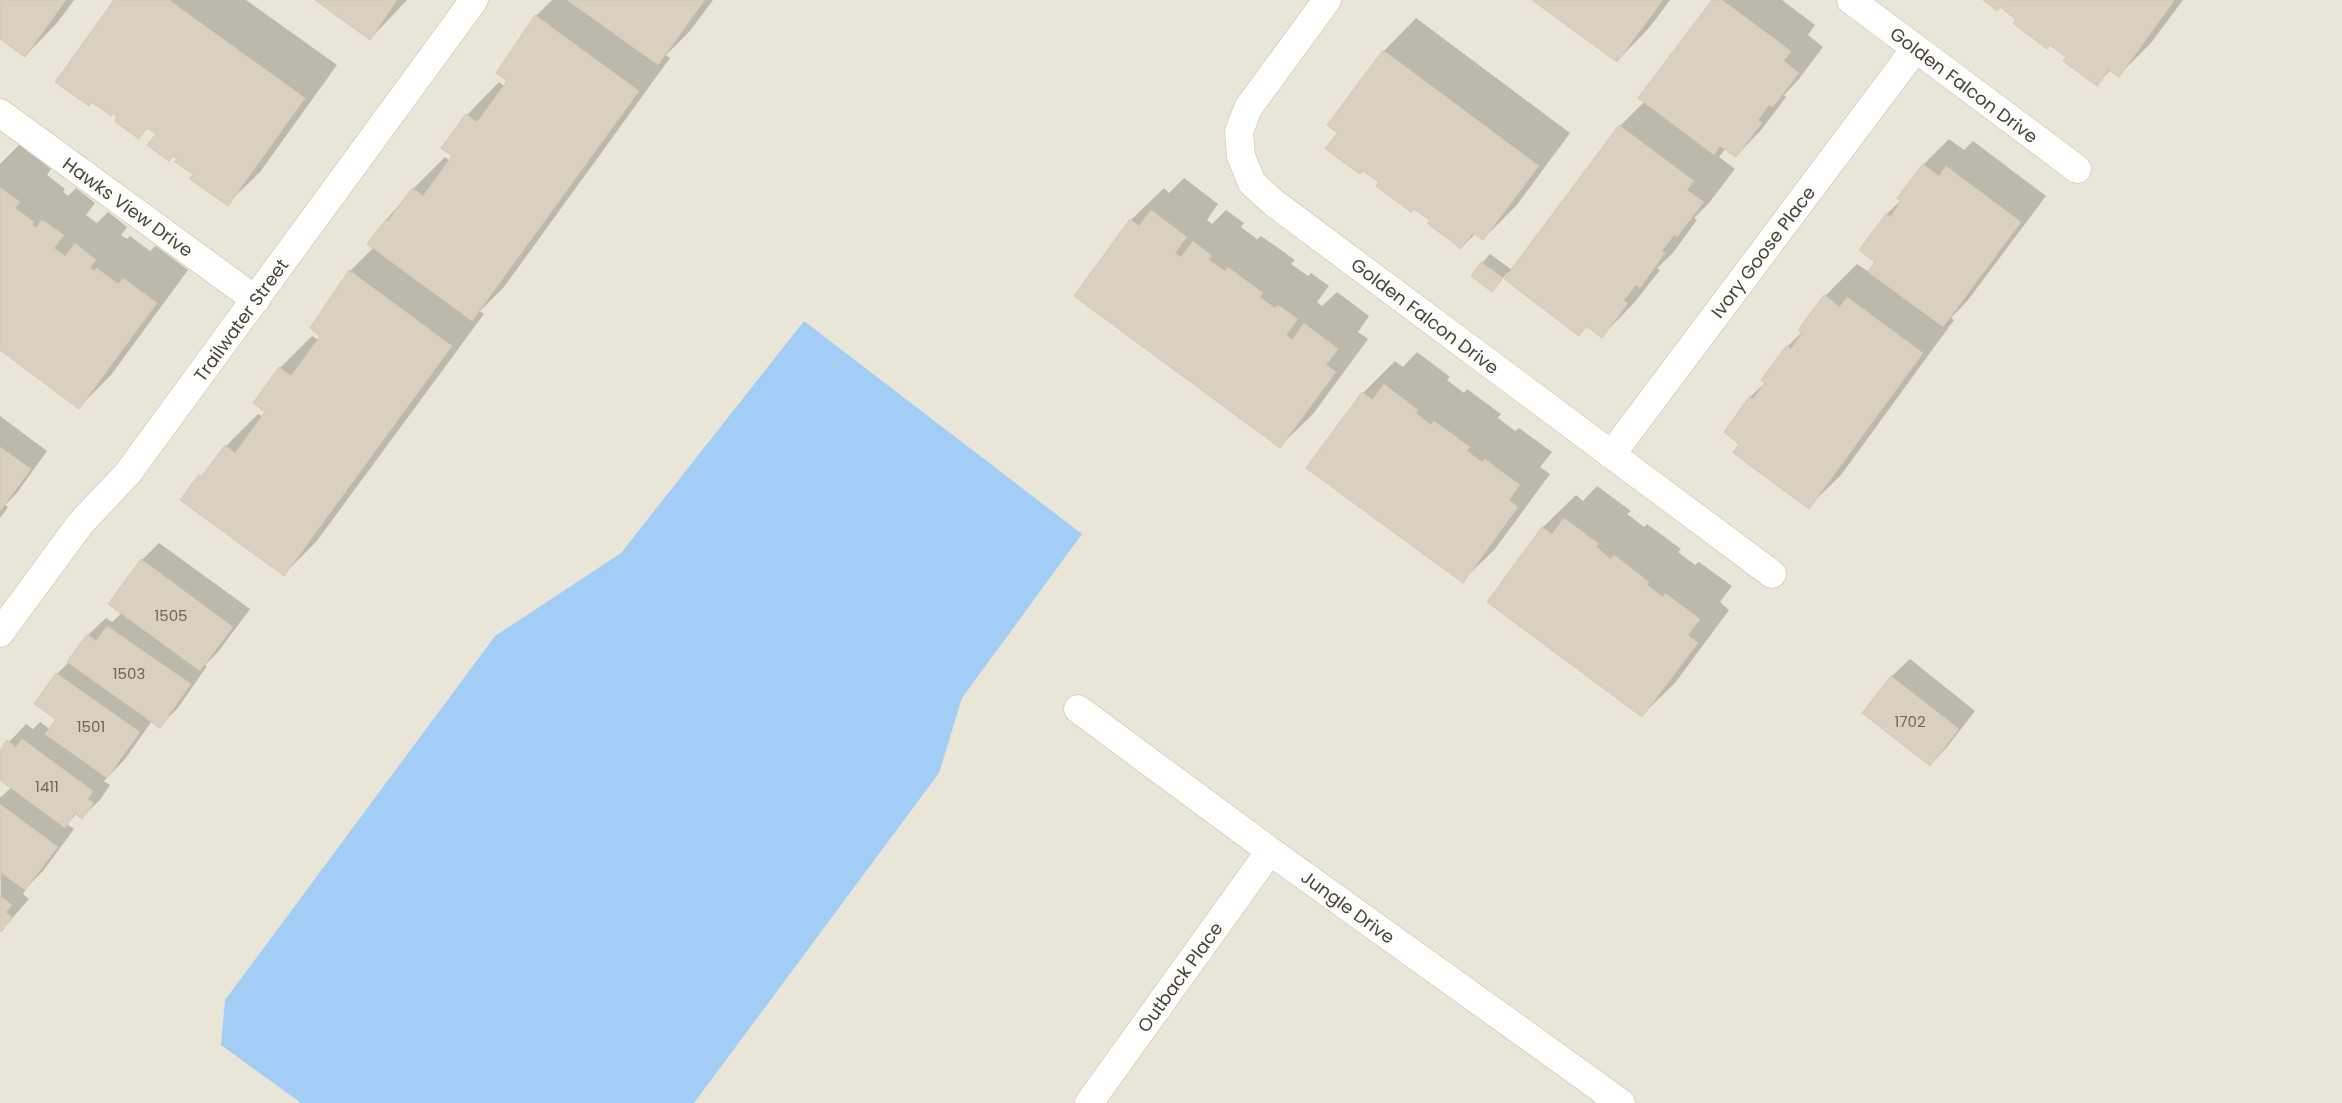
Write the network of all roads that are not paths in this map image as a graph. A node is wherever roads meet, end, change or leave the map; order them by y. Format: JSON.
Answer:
{"nodes":[{"id":1,"x":474,"y":0,"type":"edge"},
{"id":2,"x":1328,"y":0,"type":"edge"},
{"id":3,"x":1851,"y":0,"type":"edge"},
{"id":4,"x":1915,"y":49,"type":"junction"},
{"id":5,"x":0,"y":114,"type":"edge"},
{"id":6,"x":2077,"y":169,"type":"dead end"},
{"id":7,"x":256,"y":300,"type":"junction"},
{"id":8,"x":1611,"y":455,"type":"junction"},
{"id":9,"x":1772,"y":574,"type":"dead end"},
{"id":10,"x":0,"y":633,"type":"edge"},
{"id":11,"x":1078,"y":709,"type":"dead end"},
{"id":12,"x":1270,"y":851,"type":"junction"},
{"id":13,"x":1089,"y":1103,"type":"edge"},
{"id":14,"x":1621,"y":1103,"type":"edge"}],
"edges":[{"from":1,"to":7,"type":"street","name":"Trailwater Street"},
{"from":2,"to":8,"type":"street","name":"Golden Falcon Drive"},
{"from":3,"to":4,"type":"street","name":"Golden Falcon Drive"},
{"from":4,"to":6,"type":"street","name":"Golden Falcon Drive"},
{"from":4,"to":8,"type":"street","name":"Ivory Goose Place"},
{"from":5,"to":7,"type":"street","name":"Hawks View Drive"},
{"from":7,"to":10,"type":"street","name":"Trailwater Street"},
{"from":8,"to":9,"type":"street","name":"Golden Falcon Drive"},
{"from":11,"to":12,"type":"street","name":"Jungle Drive"},
{"from":12,"to":13,"type":"street","name":"Outback Place"},
{"from":12,"to":14,"type":"street","name":"Jungle Drive"}]}
